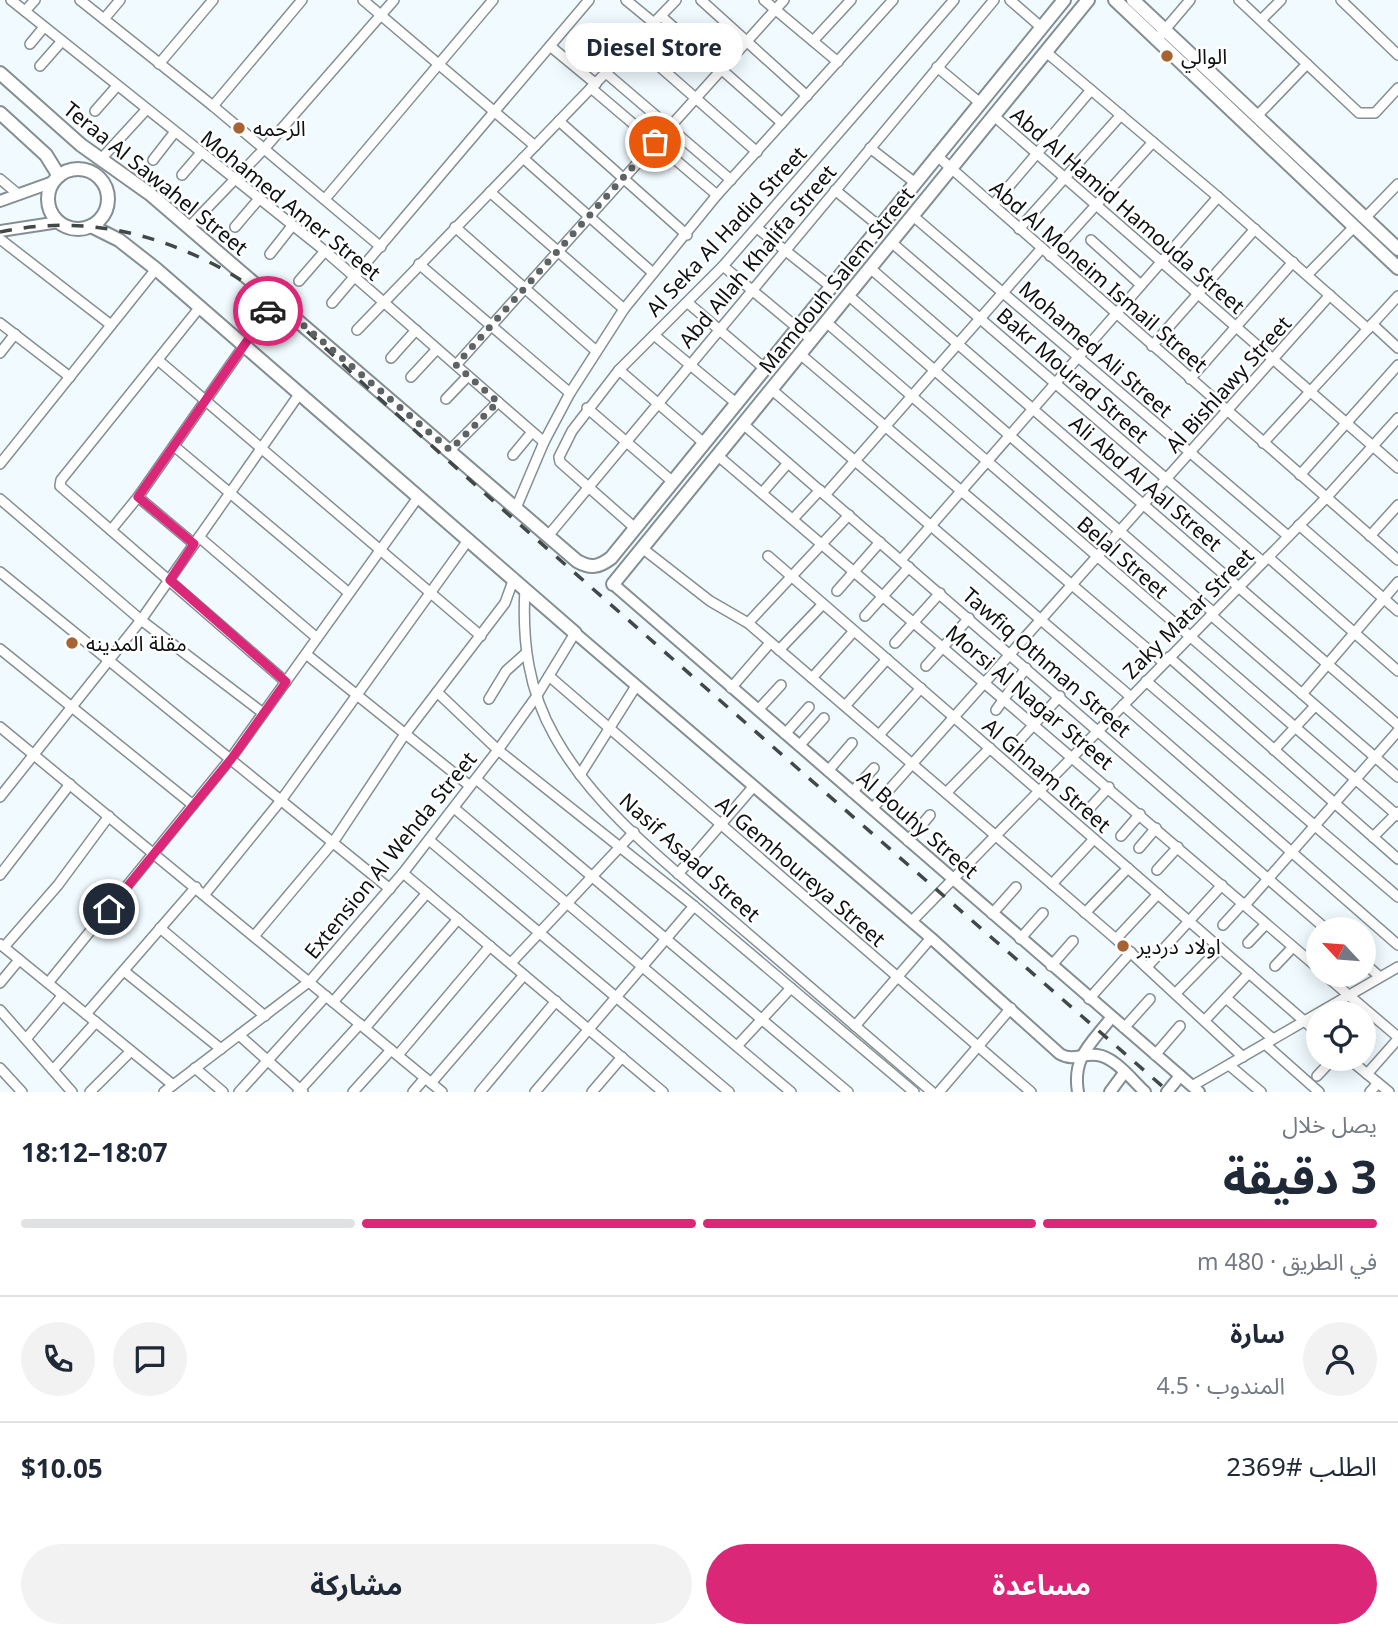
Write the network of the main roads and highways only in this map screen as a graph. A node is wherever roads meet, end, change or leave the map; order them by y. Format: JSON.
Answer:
{"nodes":[{"id":1,"x":1064,"y":0,"type":"edge"},
{"id":2,"x":1088,"y":0,"type":"edge"},
{"id":3,"x":1115,"y":0,"type":"edge"},
{"id":4,"x":1133,"y":0,"type":"edge"},
{"id":5,"x":1161,"y":34,"type":"junction"},
{"id":6,"x":0,"y":73,"type":"edge"},
{"id":7,"x":0,"y":113,"type":"edge"},
{"id":8,"x":106,"y":163,"type":"junction"},
{"id":9,"x":56,"y":179,"type":"junction"},
{"id":10,"x":101,"y":179,"type":"junction"},
{"id":11,"x":91,"y":226,"type":"junction"},
{"id":12,"x":1398,"y":249,"type":"edge"},
{"id":13,"x":1398,"y":268,"type":"edge"},
{"id":14,"x":611,"y":558,"type":"joint"},
{"id":15,"x":612,"y":584,"type":"road end"},
{"id":16,"x":575,"y":633,"type":"road end"}],
"edges":[{"from":1,"to":14,"type":"main road","name":"Mamdouh Salem Street"},
{"from":2,"to":15,"type":"main road","name":"Mamdouh Salem Street"},
{"from":3,"to":5,"type":"main road"},
{"from":4,"to":5,"type":"main road"},
{"from":5,"to":12,"type":"main road"},
{"from":5,"to":13,"type":"main road"},
{"from":6,"to":8,"type":"main road","name":"Teraa Al Sawahel Street"},
{"from":7,"to":9,"type":"main road"},
{"from":8,"to":10,"type":"main road"},
{"from":8,"to":14,"type":"main road","name":"Teraa Al Sawahel Street"},
{"from":9,"to":10,"type":"main road"},
{"from":9,"to":11,"type":"main road"},
{"from":10,"to":11,"type":"main road"},
{"from":11,"to":16,"type":"main road"}]}
